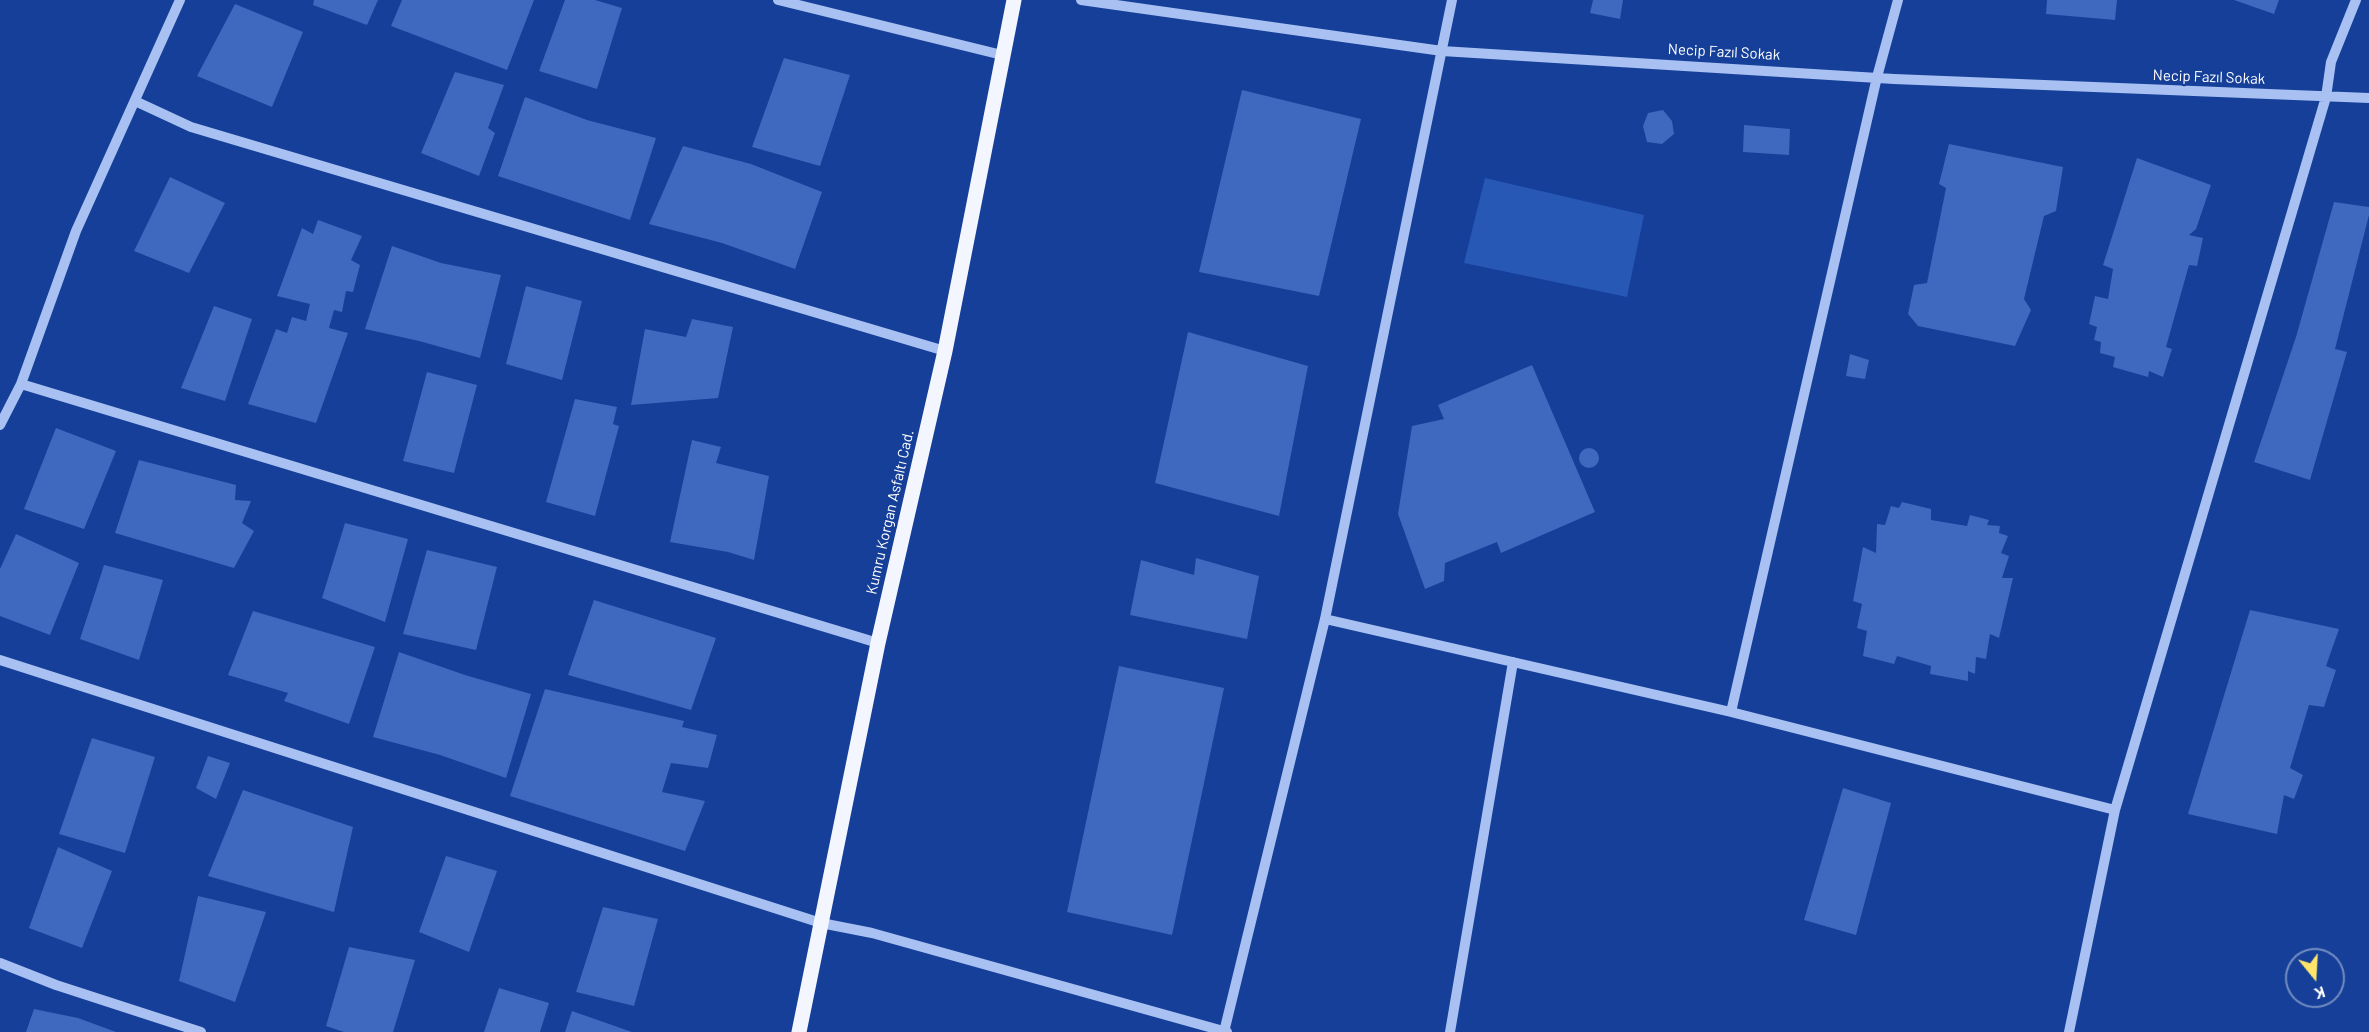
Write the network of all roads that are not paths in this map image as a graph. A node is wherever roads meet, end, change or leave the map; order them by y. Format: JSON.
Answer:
{"nodes":[{"id":1,"x":180,"y":0,"type":"edge"},
{"id":2,"x":778,"y":0,"type":"edge"},
{"id":3,"x":1014,"y":0,"type":"edge"},
{"id":4,"x":1081,"y":0,"type":"edge"},
{"id":5,"x":1452,"y":0,"type":"edge"},
{"id":6,"x":1898,"y":0,"type":"edge"},
{"id":7,"x":2356,"y":0,"type":"edge"},
{"id":8,"x":1442,"y":51,"type":"junction"},
{"id":9,"x":1002,"y":55,"type":"junction"},
{"id":10,"x":1877,"y":76,"type":"junction"},
{"id":11,"x":2326,"y":97,"type":"junction"},
{"id":12,"x":2369,"y":98,"type":"edge"},
{"id":13,"x":135,"y":101,"type":"junction"},
{"id":14,"x":945,"y":351,"type":"junction"},
{"id":15,"x":21,"y":384,"type":"junction"},
{"id":16,"x":0,"y":425,"type":"edge"},
{"id":17,"x":1325,"y":619,"type":"junction"},
{"id":18,"x":878,"y":643,"type":"junction"},
{"id":19,"x":0,"y":660,"type":"edge"},
{"id":20,"x":1513,"y":662,"type":"junction"},
{"id":21,"x":1731,"y":712,"type":"junction"},
{"id":22,"x":2115,"y":810,"type":"junction"},
{"id":23,"x":822,"y":923,"type":"junction"},
{"id":24,"x":0,"y":963,"type":"edge"},
{"id":25,"x":201,"y":1032,"type":"edge"},
{"id":26,"x":799,"y":1032,"type":"edge"},
{"id":27,"x":1225,"y":1032,"type":"edge"},
{"id":28,"x":1450,"y":1032,"type":"edge"},
{"id":29,"x":2069,"y":1032,"type":"edge"}],
"edges":[{"from":1,"to":13,"type":"street"},
{"from":2,"to":9,"type":"street"},
{"from":3,"to":9,"type":"main road","name":"Kumru Korgan Asfaltı Cad."},
{"from":4,"to":8,"type":"street","name":"Necip Fazıl Sokak"},
{"from":5,"to":8,"type":"street"},
{"from":6,"to":10,"type":"street"},
{"from":7,"to":11,"type":"street"},
{"from":8,"to":10,"type":"street","name":"Necip Fazıl Sokak"},
{"from":8,"to":17,"type":"street"},
{"from":9,"to":14,"type":"main road","name":"Kumru Korgan Asfaltı Cad."},
{"from":10,"to":11,"type":"street","name":"Necip Fazıl Sokak"},
{"from":10,"to":21,"type":"street"},
{"from":11,"to":12,"type":"street","name":"Necip Fazıl Sokak"},
{"from":11,"to":22,"type":"street"},
{"from":13,"to":14,"type":"street"},
{"from":13,"to":15,"type":"street"},
{"from":14,"to":18,"type":"main road","name":"Kumru Korgan Asfaltı Cad."},
{"from":15,"to":16,"type":"street"},
{"from":15,"to":18,"type":"street"},
{"from":17,"to":20,"type":"street"},
{"from":17,"to":27,"type":"street"},
{"from":18,"to":23,"type":"main road","name":"Kumru Korgan Asfaltı Cad."},
{"from":19,"to":23,"type":"street"},
{"from":20,"to":21,"type":"street"},
{"from":20,"to":28,"type":"street"},
{"from":21,"to":22,"type":"street"},
{"from":22,"to":29,"type":"street"},
{"from":23,"to":26,"type":"main road","name":"Kumru Korgan Asfaltı Cad."},
{"from":23,"to":27,"type":"street"},
{"from":24,"to":25,"type":"street"}]}
